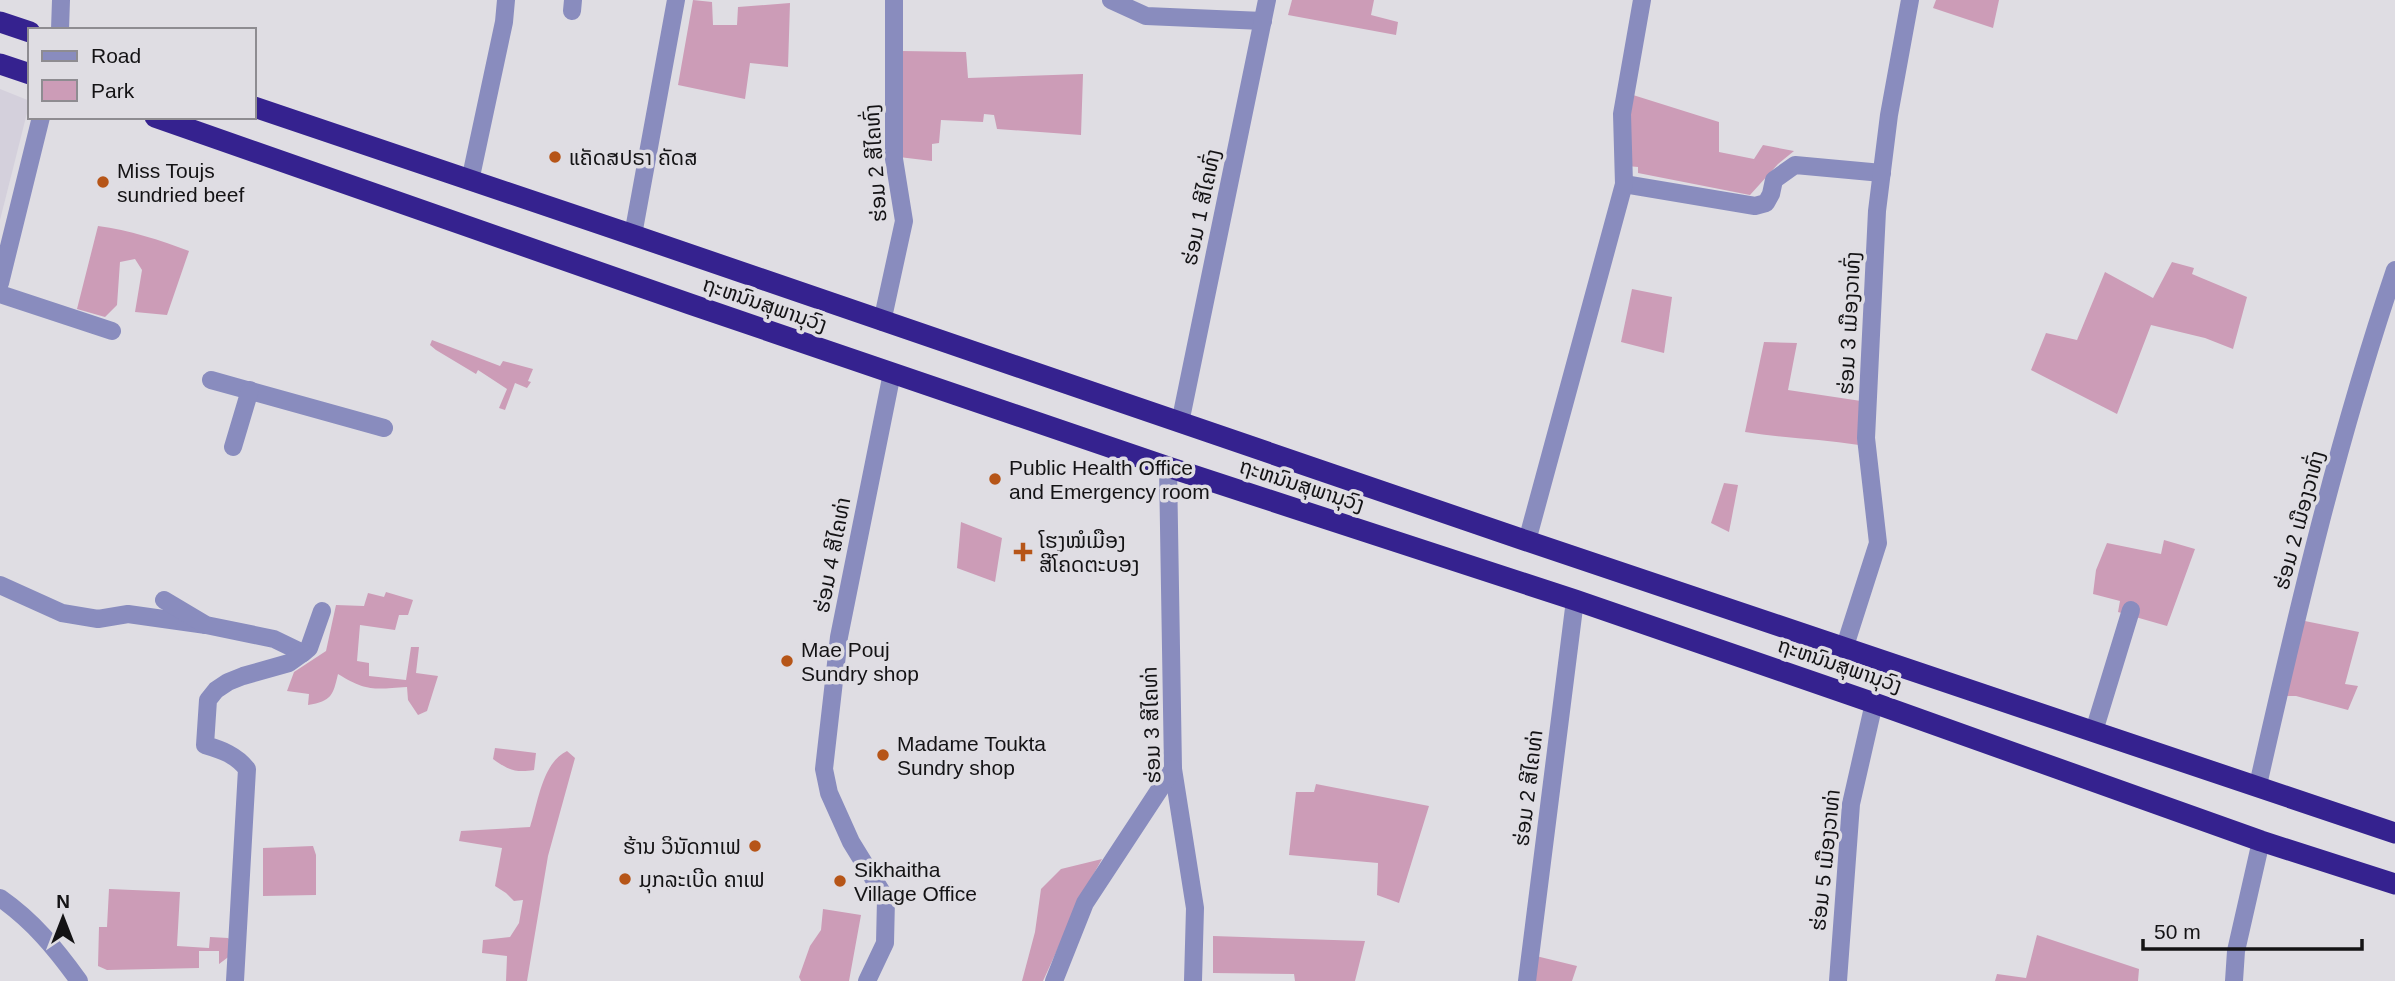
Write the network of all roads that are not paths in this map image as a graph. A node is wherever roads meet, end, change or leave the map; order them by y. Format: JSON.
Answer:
{"nodes":[{"id":1,"x":61,"y":0,"type":"edge"},
{"id":2,"x":506,"y":0,"type":"edge"},
{"id":3,"x":676,"y":0,"type":"edge"},
{"id":4,"x":894,"y":0,"type":"edge"},
{"id":5,"x":1111,"y":0,"type":"edge"},
{"id":6,"x":1267,"y":0,"type":"edge"},
{"id":7,"x":1642,"y":0,"type":"edge"},
{"id":8,"x":1910,"y":0,"type":"edge"},
{"id":9,"x":1262,"y":20,"type":"junction"},
{"id":10,"x":0,"y":22,"type":"edge"},
{"id":11,"x":60,"y":28,"type":"edge"},
{"id":12,"x":28,"y":31,"type":"edge"},
{"id":13,"x":0,"y":64,"type":"edge"},
{"id":14,"x":28,"y":73,"type":"edge"},
{"id":15,"x":256,"y":108,"type":"edge"},
{"id":16,"x":41,"y":119,"type":"edge"},
{"id":17,"x":161,"y":119,"type":"edge"},
{"id":18,"x":1882,"y":173,"type":"junction"},
{"id":19,"x":470,"y":181,"type":"junction"},
{"id":20,"x":1624,"y":184,"type":"junction"},
{"id":21,"x":633,"y":234,"type":"junction"},
{"id":22,"x":2395,"y":270,"type":"edge"},
{"id":23,"x":0,"y":283,"type":"edge"},
{"id":24,"x":0,"y":294,"type":"edge"},
{"id":25,"x":882,"y":321,"type":"junction"},
{"id":26,"x":113,"y":331,"type":"dead end"},
{"id":27,"x":892,"y":373,"type":"junction"},
{"id":28,"x":211,"y":380,"type":"dead end"},
{"id":29,"x":250,"y":390,"type":"junction"},
{"id":30,"x":1180,"y":423,"type":"junction"},
{"id":31,"x":384,"y":428,"type":"dead end"},
{"id":32,"x":233,"y":447,"type":"dead end"},
{"id":33,"x":1168,"y":467,"type":"junction"},
{"id":34,"x":1527,"y":541,"type":"junction"},
{"id":35,"x":0,"y":585,"type":"edge"},
{"id":36,"x":164,"y":600,"type":"dead end"},
{"id":37,"x":1575,"y":600,"type":"junction"},
{"id":38,"x":2131,"y":610,"type":"dead end"},
{"id":39,"x":322,"y":611,"type":"dead end"},
{"id":40,"x":206,"y":625,"type":"junction"},
{"id":41,"x":1845,"y":646,"type":"junction"},
{"id":42,"x":303,"y":653,"type":"junction"},
{"id":43,"x":1874,"y":703,"type":"junction"},
{"id":44,"x":2094,"y":731,"type":"junction"},
{"id":45,"x":1173,"y":769,"type":"junction"},
{"id":46,"x":2258,"y":785,"type":"junction"},
{"id":47,"x":2395,"y":833,"type":"edge"},
{"id":48,"x":2261,"y":841,"type":"junction"},
{"id":49,"x":2395,"y":884,"type":"edge"},
{"id":50,"x":0,"y":898,"type":"edge"},
{"id":51,"x":79,"y":981,"type":"edge"},
{"id":52,"x":234,"y":981,"type":"edge"},
{"id":53,"x":867,"y":981,"type":"edge"},
{"id":54,"x":1054,"y":981,"type":"edge"},
{"id":55,"x":1193,"y":981,"type":"edge"},
{"id":56,"x":1527,"y":981,"type":"edge"},
{"id":57,"x":1838,"y":981,"type":"edge"},
{"id":58,"x":2234,"y":981,"type":"edge"}],
"edges":[{"from":1,"to":11,"type":"street"},
{"from":2,"to":19,"type":"street"},
{"from":3,"to":21,"type":"street"},
{"from":4,"to":25,"type":"street","name":"ຮ່ອມ 2 ສີໄຄທົ່ງ"},
{"from":5,"to":9,"type":"street"},
{"from":6,"to":9,"type":"street","name":"ຮ່ອມ 1 ສີໄຄທົ່ງ"},
{"from":7,"to":20,"type":"street"},
{"from":8,"to":18,"type":"street","name":"ຮ່ອມ 3 ເມືອງວາທົ່ງ"},
{"from":9,"to":30,"type":"street","name":"ຮ່ອມ 1 ສີໄຄທົ່ງ"},
{"from":10,"to":12,"type":"highway"},
{"from":13,"to":14,"type":"highway"},
{"from":15,"to":19,"type":"highway","name":"ຖະຫນົນສຸພານຸວົງ"},
{"from":16,"to":23,"type":"street"},
{"from":17,"to":27,"type":"highway","name":"ຖະຫນົນສຸພານຸວົງ"},
{"from":18,"to":20,"type":"street"},
{"from":18,"to":41,"type":"street","name":"ຮ່ອມ 3 ເມືອງວາທົ່ງ"},
{"from":19,"to":21,"type":"highway","name":"ຖະຫນົນສຸພານຸວົງ"},
{"from":20,"to":34,"type":"street"},
{"from":21,"to":25,"type":"highway","name":"ຖະຫນົນສຸພານຸວົງ"},
{"from":22,"to":46,"type":"street","name":"ຮ່ອມ 2 ເມືອງວາທົ່ງ"},
{"from":24,"to":26,"type":"street"},
{"from":25,"to":30,"type":"highway","name":"ຖະຫນົນສຸພານຸວົງ"},
{"from":27,"to":33,"type":"highway","name":"ຖະຫນົນສຸພານຸວົງ"},
{"from":27,"to":53,"type":"street","name":"ຮ່ອມ 4 ສີໄຄທ່າ"},
{"from":28,"to":29,"type":"street"},
{"from":29,"to":31,"type":"street"},
{"from":29,"to":32,"type":"street"},
{"from":30,"to":34,"type":"highway","name":"ຖະຫນົນສຸພານຸວົງ"},
{"from":33,"to":37,"type":"highway","name":"ຖະຫນົນສຸພານຸວົງ"},
{"from":33,"to":45,"type":"street","name":"ຮ່ອມ 3 ສີໄຄທ່າ"},
{"from":34,"to":41,"type":"highway","name":"ຖະຫນົນສຸພານຸວົງ"},
{"from":35,"to":40,"type":"street"},
{"from":36,"to":40,"type":"street"},
{"from":37,"to":43,"type":"highway","name":"ຖະຫນົນສຸພານຸວົງ"},
{"from":37,"to":56,"type":"street","name":"ຮ່ອມ 2 ສີໄຄທ່າ"},
{"from":38,"to":44,"type":"street"},
{"from":39,"to":42,"type":"street"},
{"from":40,"to":42,"type":"street"},
{"from":41,"to":44,"type":"highway","name":"ຖະຫນົນສຸພານຸວົງ"},
{"from":42,"to":52,"type":"street"},
{"from":43,"to":48,"type":"highway","name":"ຖະຫນົນສຸພານຸວົງ"},
{"from":43,"to":57,"type":"street","name":"ຮ່ອມ 5 ເມືອງວາທ່າ"},
{"from":44,"to":46,"type":"highway","name":"ຖະຫນົນສຸພານຸວົງ"},
{"from":45,"to":54,"type":"street"},
{"from":45,"to":55,"type":"street","name":"ຮ່ອມ 3 ສີໄຄທ່າ"},
{"from":46,"to":47,"type":"highway","name":"ຖະຫນົນສຸພານຸວົງ"},
{"from":48,"to":49,"type":"highway","name":"ຖະຫນົນສຸພານຸວົງ"},
{"from":48,"to":58,"type":"street"},
{"from":50,"to":51,"type":"street"}]}
